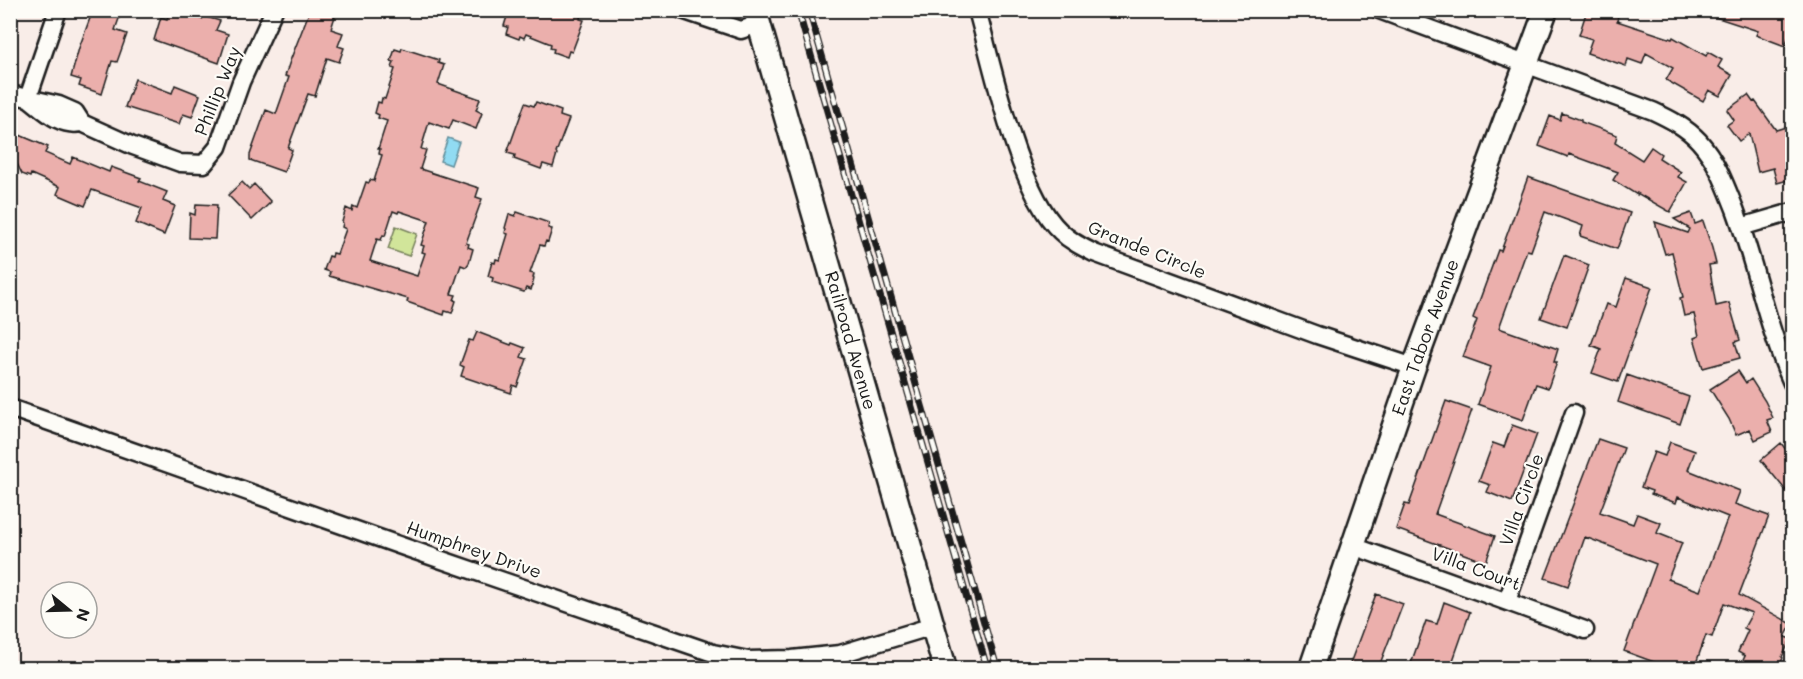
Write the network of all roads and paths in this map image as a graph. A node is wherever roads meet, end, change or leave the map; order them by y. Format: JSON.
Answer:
{"nodes":[{"id":1,"x":58,"y":10,"type":"edge"},
{"id":2,"x":274,"y":10,"type":"edge"},
{"id":3,"x":682,"y":10,"type":"edge"},
{"id":4,"x":977,"y":10,"type":"edge"},
{"id":5,"x":1378,"y":10,"type":"edge"},
{"id":6,"x":1546,"y":10,"type":"edge"},
{"id":7,"x":757,"y":17,"type":"edge"},
{"id":8,"x":1526,"y":66,"type":"junction"},
{"id":9,"x":10,"y":94,"type":"edge"},
{"id":10,"x":28,"y":98,"type":"junction"},
{"id":11,"x":1792,"y":212,"type":"edge"},
{"id":12,"x":1741,"y":227,"type":"junction"},
{"id":13,"x":1414,"y":367,"type":"junction"},
{"id":14,"x":1792,"y":382,"type":"edge"},
{"id":15,"x":10,"y":408,"type":"edge"},
{"id":16,"x":1574,"y":413,"type":"dead end"},
{"id":17,"x":1353,"y":546,"type":"junction"},
{"id":18,"x":1506,"y":601,"type":"junction"},
{"id":19,"x":933,"y":626,"type":"junction"},
{"id":20,"x":1585,"y":630,"type":"dead end"},
{"id":21,"x":945,"y":669,"type":"edge"},
{"id":22,"x":1311,"y":669,"type":"edge"}],
"edges":[{"from":1,"to":10,"type":"street"},
{"from":2,"to":10,"type":"street","name":"Phillip Way"},
{"from":3,"to":7,"type":"street"},
{"from":4,"to":13,"type":"street","name":"Grande Circle"},
{"from":5,"to":8,"type":"street"},
{"from":6,"to":8,"type":"main road","name":"East Tabor Avenue"},
{"from":7,"to":19,"type":"main road","name":"Railroad Avenue"},
{"from":8,"to":12,"type":"street"},
{"from":8,"to":13,"type":"main road","name":"East Tabor Avenue"},
{"from":9,"to":10,"type":"street","name":"Phillip Way"},
{"from":11,"to":12,"type":"street"},
{"from":12,"to":14,"type":"street"},
{"from":13,"to":17,"type":"main road","name":"East Tabor Avenue"},
{"from":15,"to":19,"type":"street","name":"Humphrey Drive"},
{"from":16,"to":18,"type":"street","name":"Villa Circle"},
{"from":17,"to":18,"type":"street","name":"Villa Court"},
{"from":17,"to":22,"type":"main road","name":"East Tabor Avenue"},
{"from":18,"to":20,"type":"street","name":"Villa Court"},
{"from":19,"to":21,"type":"main road","name":"Railroad Avenue"}]}
